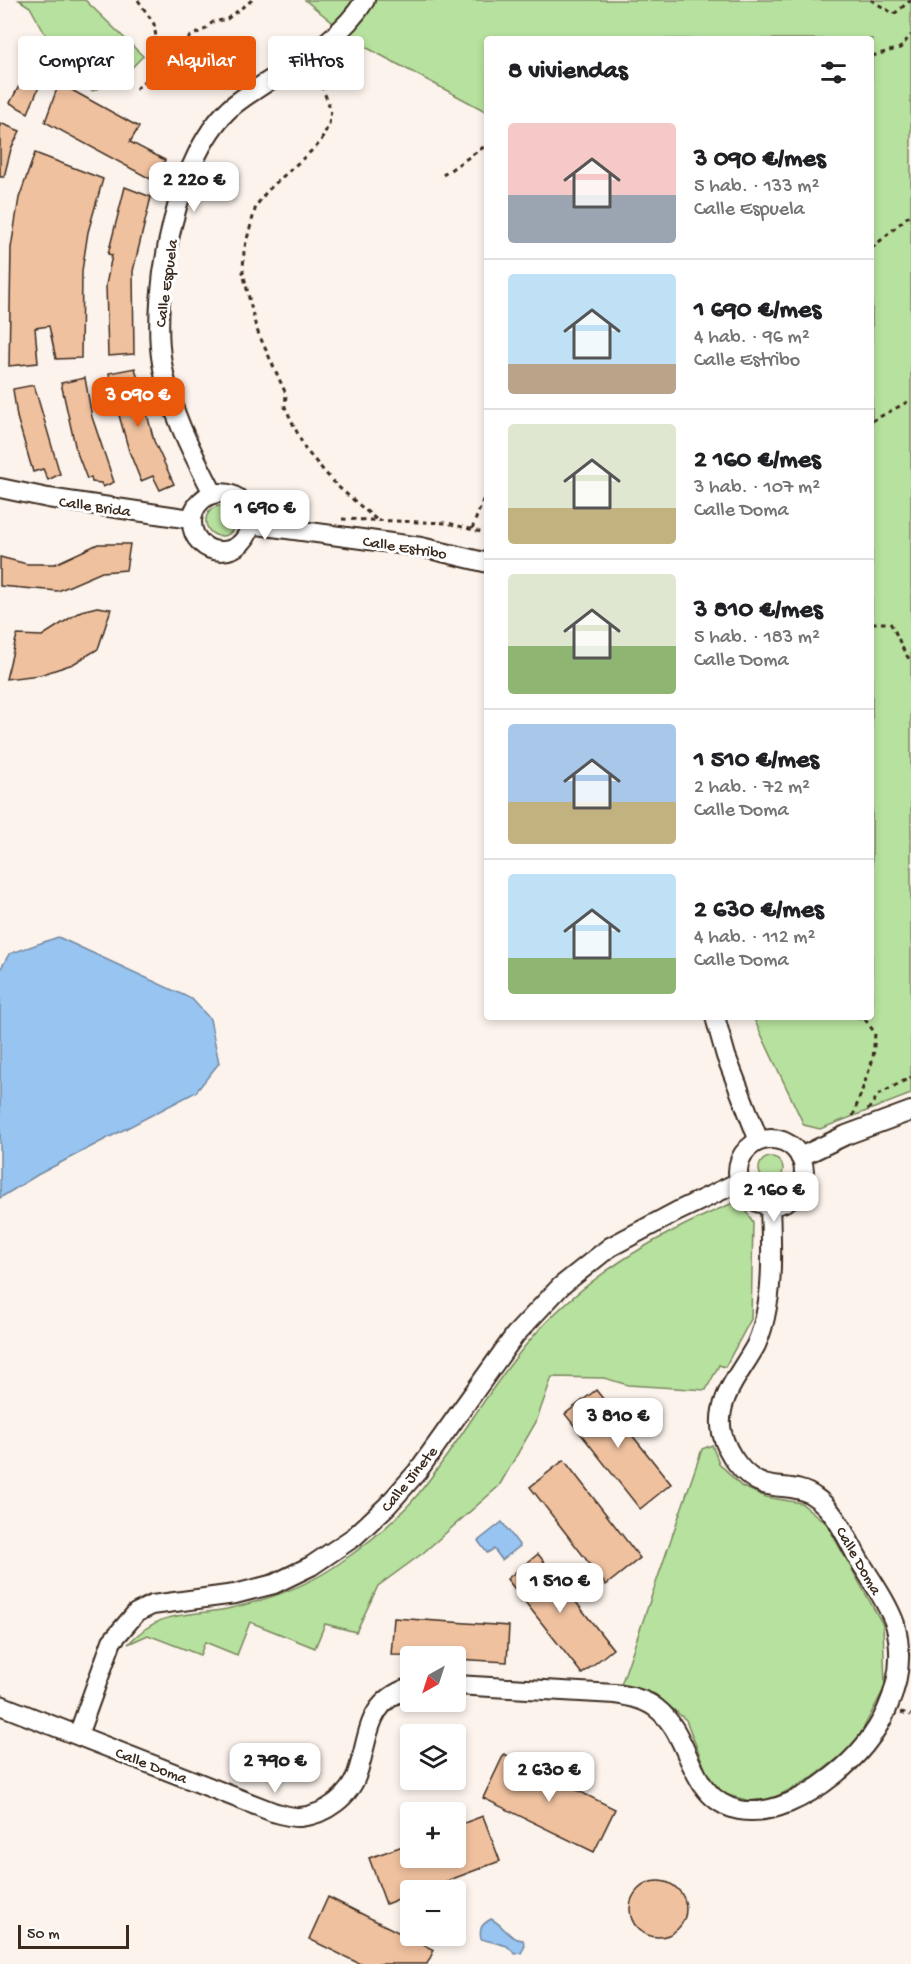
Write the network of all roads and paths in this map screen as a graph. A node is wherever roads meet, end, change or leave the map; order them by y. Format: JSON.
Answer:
{"nodes":[{"id":1,"x":138,"y":0,"type":"edge"},
{"id":2,"x":252,"y":0,"type":"edge"},
{"id":3,"x":365,"y":0,"type":"edge"},
{"id":4,"x":871,"y":0,"type":"edge"},
{"id":5,"x":911,"y":0,"type":"edge"},
{"id":6,"x":911,"y":35,"type":"edge"},
{"id":7,"x":156,"y":36,"type":"edge"},
{"id":8,"x":191,"y":36,"type":"edge"},
{"id":9,"x":332,"y":36,"type":"edge"},
{"id":10,"x":874,"y":55,"type":"edge"},
{"id":11,"x":146,"y":79,"type":"edge"},
{"id":12,"x":268,"y":83,"type":"edge"},
{"id":13,"x":136,"y":89,"type":"dead end"},
{"id":14,"x":324,"y":90,"type":"edge"},
{"id":15,"x":484,"y":147,"type":"edge"},
{"id":16,"x":443,"y":175,"type":"dead end"},
{"id":17,"x":911,"y":214,"type":"edge"},
{"id":18,"x":874,"y":247,"type":"edge"},
{"id":19,"x":911,"y":400,"type":"edge"},
{"id":20,"x":874,"y":420,"type":"edge"},
{"id":21,"x":0,"y":488,"type":"edge"},
{"id":22,"x":213,"y":493,"type":"junction"},
{"id":23,"x":484,"y":498,"type":"edge"},
{"id":24,"x":296,"y":513,"type":"dead end"},
{"id":25,"x":333,"y":518,"type":"dead end"},
{"id":26,"x":191,"y":519,"type":"junction"},
{"id":27,"x":250,"y":520,"type":"junction"},
{"id":28,"x":378,"y":521,"type":"junction"},
{"id":29,"x":472,"y":530,"type":"junction"},
{"id":30,"x":484,"y":533,"type":"edge"},
{"id":31,"x":484,"y":562,"type":"edge"},
{"id":32,"x":874,"y":623,"type":"edge"},
{"id":33,"x":911,"y":661,"type":"edge"},
{"id":34,"x":716,"y":1020,"type":"edge"},
{"id":35,"x":865,"y":1020,"type":"edge"},
{"id":36,"x":911,"y":1077,"type":"edge"},
{"id":37,"x":911,"y":1111,"type":"edge"},
{"id":38,"x":853,"y":1132,"type":"junction"},
{"id":39,"x":759,"y":1141,"type":"junction"},
{"id":40,"x":800,"y":1157,"type":"junction"},
{"id":41,"x":739,"y":1182,"type":"junction"},
{"id":42,"x":770,"y":1205,"type":"junction"},
{"id":43,"x":466,"y":1686,"type":"edge"},
{"id":44,"x":400,"y":1694,"type":"edge"},
{"id":45,"x":0,"y":1705,"type":"edge"},
{"id":46,"x":78,"y":1735,"type":"junction"}],
"edges":[{"from":1,"to":7,"type":"path"},
{"from":2,"to":8,"type":"path"},
{"from":3,"to":9,"type":"street","name":"Calle Espuela"},
{"from":4,"to":5,"type":"path"},
{"from":6,"to":10,"type":"path"},
{"from":11,"to":13,"type":"path"},
{"from":12,"to":22,"type":"street","name":"Calle Espuela"},
{"from":14,"to":28,"type":"path"},
{"from":15,"to":16,"type":"path"},
{"from":17,"to":18,"type":"path"},
{"from":19,"to":20,"type":"path"},
{"from":21,"to":26,"type":"street","name":"Calle Brida"},
{"from":22,"to":26,"type":"street"},
{"from":22,"to":27,"type":"street"},
{"from":23,"to":29,"type":"path"},
{"from":24,"to":27,"type":"path"},
{"from":25,"to":28,"type":"path"},
{"from":26,"to":27,"type":"street"},
{"from":27,"to":31,"type":"street","name":"Calle Estribo"},
{"from":28,"to":29,"type":"path"},
{"from":29,"to":30,"type":"path"},
{"from":32,"to":33,"type":"path"},
{"from":34,"to":39,"type":"street"},
{"from":35,"to":38,"type":"path"},
{"from":36,"to":38,"type":"path"},
{"from":37,"to":38,"type":"street"},
{"from":38,"to":40,"type":"street"},
{"from":39,"to":40,"type":"street"},
{"from":39,"to":41,"type":"street"},
{"from":40,"to":42,"type":"street"},
{"from":41,"to":42,"type":"street"},
{"from":41,"to":46,"type":"street","name":"Calle Jinete"},
{"from":42,"to":43,"type":"street","name":"Calle Doma"},
{"from":44,"to":46,"type":"street","name":"Calle Doma"},
{"from":45,"to":46,"type":"street","name":"Calle Doma"}]}
